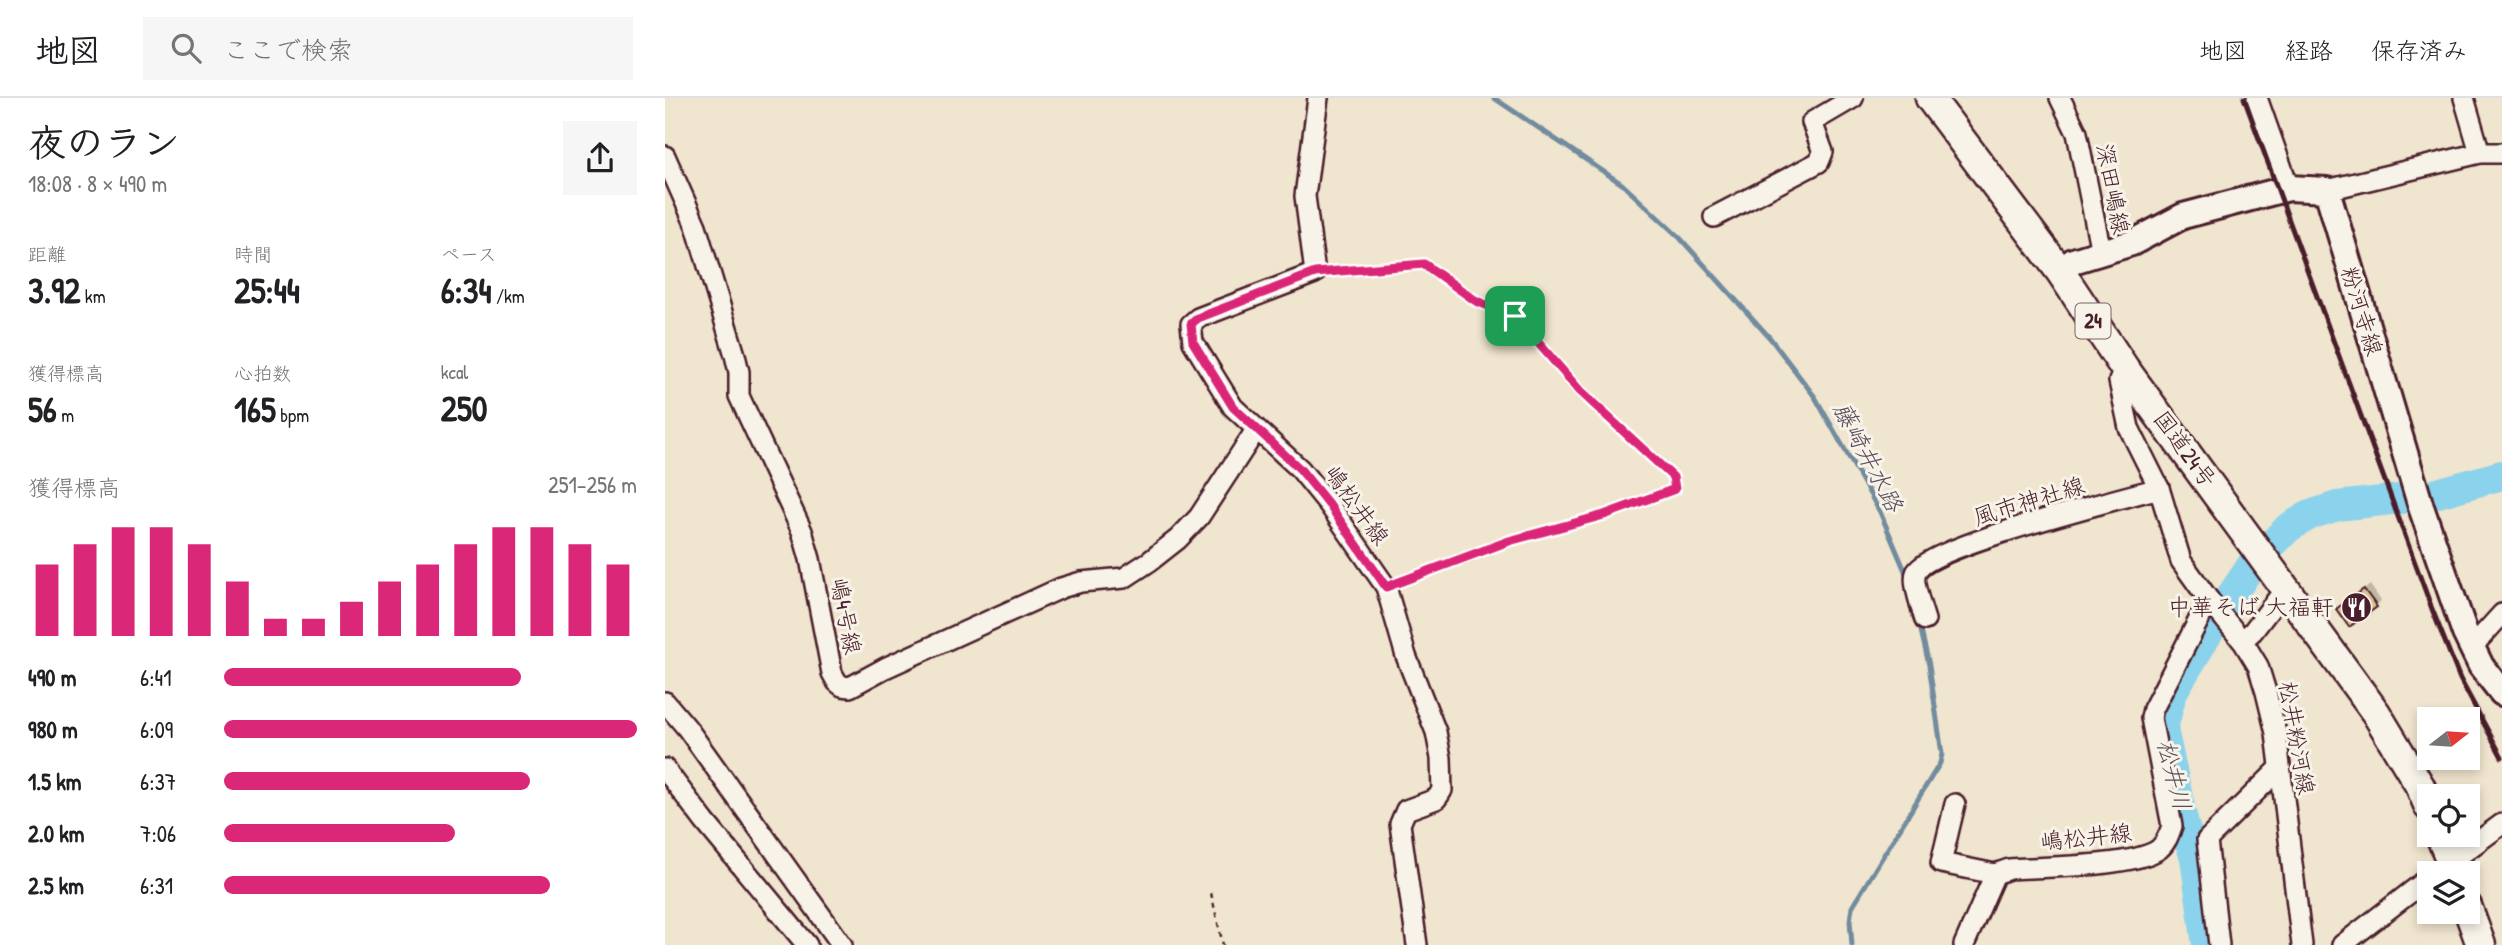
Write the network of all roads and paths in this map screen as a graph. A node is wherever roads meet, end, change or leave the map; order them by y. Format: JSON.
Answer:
{"nodes":[{"id":1,"x":1318,"y":98,"type":"edge"},
{"id":2,"x":1853,"y":98,"type":"edge"},
{"id":3,"x":1930,"y":98,"type":"edge"},
{"id":4,"x":2060,"y":98,"type":"edge"},
{"id":5,"x":2257,"y":98,"type":"edge"},
{"id":6,"x":2464,"y":98,"type":"edge"},
{"id":7,"x":2480,"y":153,"type":"junction"},
{"id":8,"x":2502,"y":153,"type":"edge"},
{"id":9,"x":665,"y":156,"type":"edge"},
{"id":10,"x":2289,"y":188,"type":"junction"},
{"id":11,"x":2327,"y":190,"type":"junction"},
{"id":12,"x":1714,"y":216,"type":"dead end"},
{"id":13,"x":2101,"y":252,"type":"junction"},
{"id":14,"x":2060,"y":271,"type":"junction"},
{"id":15,"x":1315,"y":273,"type":"junction"},
{"id":16,"x":2125,"y":369,"type":"junction"},
{"id":17,"x":1256,"y":430,"type":"junction"},
{"id":18,"x":2159,"y":488,"type":"junction"},
{"id":19,"x":2283,"y":584,"type":"junction"},
{"id":20,"x":1386,"y":587,"type":"junction"},
{"id":21,"x":2211,"y":603,"type":"junction"},
{"id":22,"x":2502,"y":614,"type":"edge"},
{"id":23,"x":1925,"y":620,"type":"dead end"},
{"id":24,"x":2241,"y":638,"type":"junction"},
{"id":25,"x":2472,"y":648,"type":"junction"},
{"id":26,"x":2502,"y":693,"type":"edge"},
{"id":27,"x":665,"y":702,"type":"edge"},
{"id":28,"x":2280,"y":768,"type":"junction"},
{"id":29,"x":665,"y":769,"type":"edge"},
{"id":30,"x":2419,"y":784,"type":"edge"},
{"id":31,"x":1955,"y":804,"type":"dead end"},
{"id":32,"x":2502,"y":824,"type":"edge"},
{"id":33,"x":2458,"y":861,"type":"edge"},
{"id":34,"x":1995,"y":874,"type":"junction"},
{"id":35,"x":2417,"y":887,"type":"edge"},
{"id":36,"x":1211,"y":893,"type":"dead end"},
{"id":37,"x":2473,"y":924,"type":"edge"},
{"id":38,"x":807,"y":945,"type":"edge"},
{"id":39,"x":842,"y":945,"type":"edge"},
{"id":40,"x":1223,"y":945,"type":"edge"},
{"id":41,"x":1417,"y":945,"type":"edge"},
{"id":42,"x":1964,"y":945,"type":"edge"},
{"id":43,"x":2219,"y":945,"type":"edge"},
{"id":44,"x":2302,"y":945,"type":"edge"},
{"id":45,"x":2342,"y":945,"type":"edge"},
{"id":46,"x":2481,"y":945,"type":"edge"}],
"edges":[{"from":1,"to":15,"type":"street"},
{"from":2,"to":12,"type":"street"},
{"from":3,"to":14,"type":"highway","name":"国道24号","number":"24"},
{"from":4,"to":13,"type":"street","name":"深田嶋線"},
{"from":5,"to":10,"type":"street"},
{"from":6,"to":7,"type":"street"},
{"from":7,"to":8,"type":"street"},
{"from":7,"to":11,"type":"street"},
{"from":9,"to":17,"type":"street","name":"嶋4号線"},
{"from":10,"to":11,"type":"main road"},
{"from":10,"to":13,"type":"main road"},
{"from":11,"to":25,"type":"main road","name":"粉河寺線"},
{"from":13,"to":14,"type":"main road"},
{"from":14,"to":16,"type":"highway","name":"国道24号","number":"24"},
{"from":15,"to":17,"type":"street","name":"嶋松井線"},
{"from":15,"to":20,"type":"path"},
{"from":16,"to":18,"type":"street","name":"松井粉河線"},
{"from":16,"to":19,"type":"highway","name":"国道24号","number":"24"},
{"from":17,"to":20,"type":"street","name":"嶋松井線"},
{"from":18,"to":21,"type":"street","name":"松井粉河線"},
{"from":18,"to":23,"type":"street","name":"風市神社線"},
{"from":19,"to":24,"type":"street"},
{"from":19,"to":30,"type":"highway","name":"国道24号","number":"24"},
{"from":20,"to":41,"type":"street","name":"嶋松井線"},
{"from":21,"to":24,"type":"street","name":"松井粉河線"},
{"from":21,"to":34,"type":"street","name":"嶋松井線"},
{"from":22,"to":25,"type":"street"},
{"from":24,"to":28,"type":"street","name":"松井粉河線"},
{"from":25,"to":26,"type":"main road","name":"粉河寺線"},
{"from":27,"to":39,"type":"street"},
{"from":28,"to":43,"type":"street"},
{"from":28,"to":44,"type":"street","name":"松井粉河線"},
{"from":29,"to":38,"type":"street"},
{"from":31,"to":34,"type":"street"},
{"from":32,"to":33,"type":"street"},
{"from":34,"to":42,"type":"street"},
{"from":35,"to":45,"type":"street"},
{"from":36,"to":40,"type":"path"},
{"from":37,"to":46,"type":"highway"}]}
